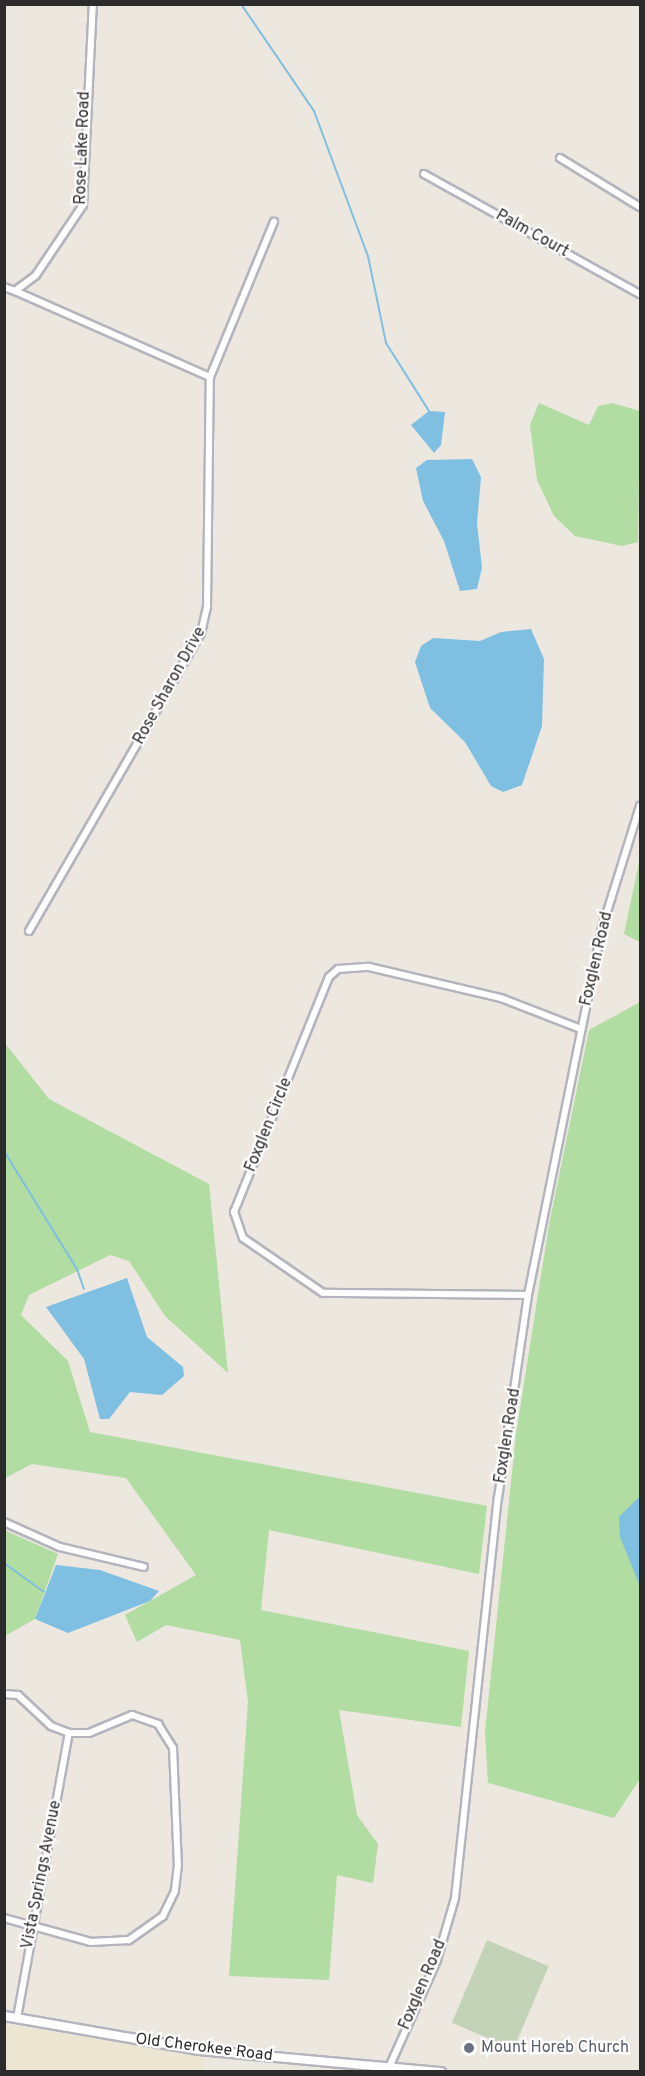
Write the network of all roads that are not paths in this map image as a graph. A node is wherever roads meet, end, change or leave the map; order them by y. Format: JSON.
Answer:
{"nodes":[{"id":1,"x":93,"y":4,"type":"edge"},
{"id":2,"x":560,"y":158,"type":"dead end"},
{"id":3,"x":424,"y":174,"type":"dead end"},
{"id":4,"x":640,"y":207,"type":"edge"},
{"id":5,"x":274,"y":222,"type":"dead end"},
{"id":6,"x":4,"y":286,"type":"edge"},
{"id":7,"x":15,"y":291,"type":"junction"},
{"id":8,"x":640,"y":294,"type":"edge"},
{"id":9,"x":210,"y":377,"type":"junction"},
{"id":10,"x":640,"y":806,"type":"edge"},
{"id":11,"x":29,"y":931,"type":"dead end"},
{"id":12,"x":581,"y":1029,"type":"junction"},
{"id":13,"x":528,"y":1295,"type":"junction"},
{"id":14,"x":4,"y":1522,"type":"edge"},
{"id":15,"x":144,"y":1567,"type":"dead end"},
{"id":16,"x":4,"y":1694,"type":"edge"},
{"id":17,"x":69,"y":1733,"type":"junction"},
{"id":18,"x":4,"y":1918,"type":"edge"},
{"id":19,"x":31,"y":1924,"type":"junction"},
{"id":20,"x":4,"y":2016,"type":"edge"},
{"id":21,"x":17,"y":2018,"type":"junction"},
{"id":22,"x":387,"y":2068,"type":"edge"},
{"id":23,"x":441,"y":2072,"type":"edge"}],
"edges":[{"from":1,"to":7,"type":"street","name":"Rose Lake Road"},
{"from":2,"to":4,"type":"street"},
{"from":3,"to":8,"type":"street","name":"Palm Court"},
{"from":5,"to":9,"type":"street","name":"Rose Sharon Drive"},
{"from":6,"to":7,"type":"street"},
{"from":7,"to":9,"type":"street"},
{"from":9,"to":11,"type":"street","name":"Rose Sharon Drive"},
{"from":10,"to":12,"type":"street","name":"Foxglen Road"},
{"from":12,"to":13,"type":"street","name":"Foxglen Road"},
{"from":12,"to":13,"type":"street","name":"Foxglen Circle"},
{"from":13,"to":22,"type":"street","name":"Foxglen Road"},
{"from":14,"to":15,"type":"street"},
{"from":16,"to":17,"type":"street"},
{"from":17,"to":19,"type":"street","name":"Vista Springs Avenue"},
{"from":17,"to":19,"type":"street"},
{"from":18,"to":19,"type":"street"},
{"from":19,"to":21,"type":"street","name":"Vista Springs Avenue"},
{"from":20,"to":21,"type":"street","name":"Old Cherokee Road"},
{"from":21,"to":22,"type":"street","name":"Old Cherokee Road"},
{"from":22,"to":23,"type":"street","name":"Old Cherokee Road"}]}
